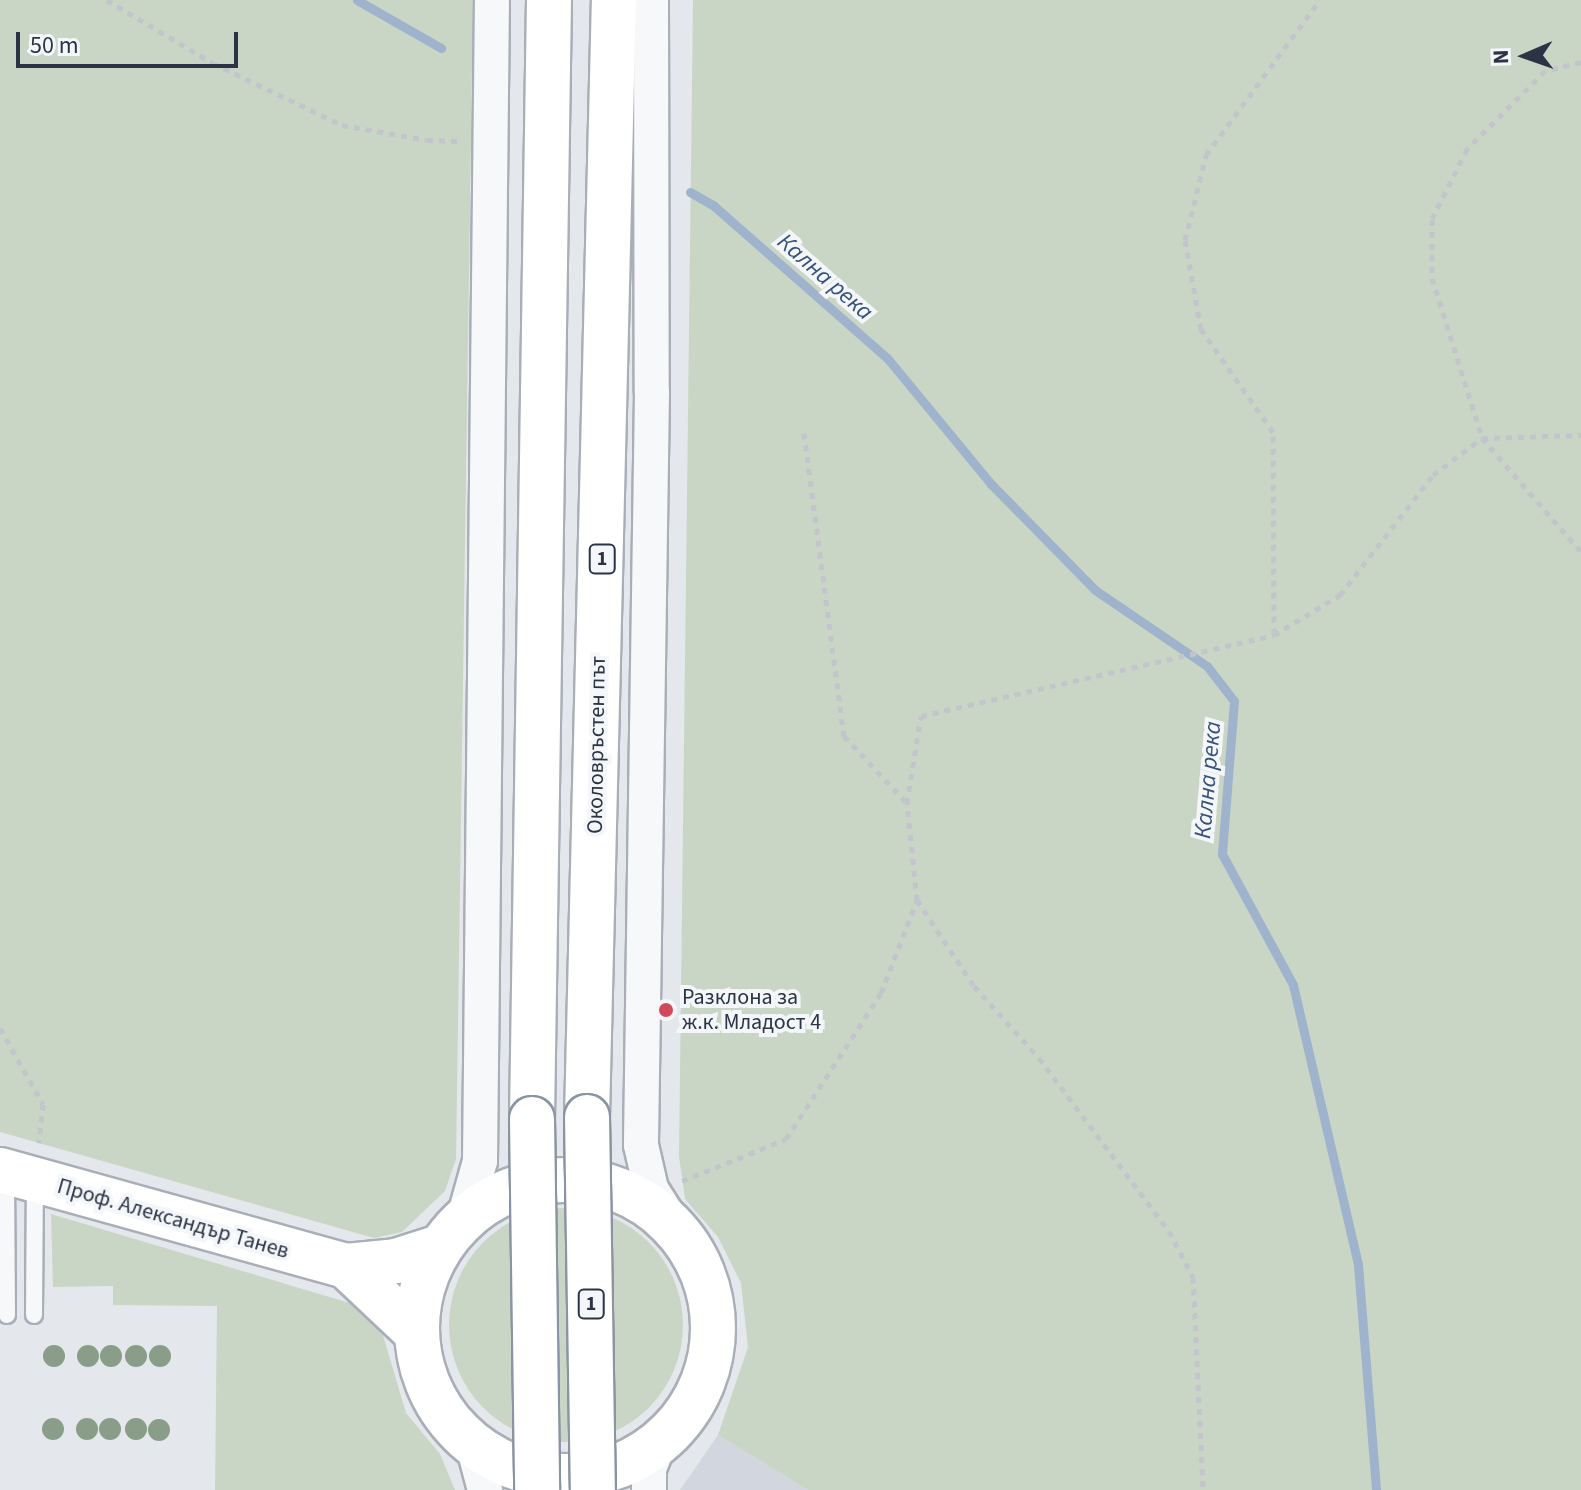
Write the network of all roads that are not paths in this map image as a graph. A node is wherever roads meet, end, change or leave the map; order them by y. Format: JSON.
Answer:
{"nodes":[{"id":1,"x":492,"y":0,"type":"edge"},
{"id":2,"x":549,"y":0,"type":"edge"},
{"id":3,"x":614,"y":0,"type":"edge"},
{"id":4,"x":651,"y":0,"type":"edge"},
{"id":5,"x":14,"y":1174,"type":"edge"},
{"id":6,"x":675,"y":1227,"type":"junction"},
{"id":7,"x":452,"y":1232,"type":"junction"},
{"id":8,"x":346,"y":1266,"type":"junction"},
{"id":9,"x":7,"y":1315,"type":"dead end"},
{"id":10,"x":34,"y":1315,"type":"dead end"},
{"id":11,"x":416,"y":1332,"type":"junction"},
{"id":12,"x":659,"y":1443,"type":"junction"},
{"id":13,"x":473,"y":1445,"type":"junction"},
{"id":14,"x":485,"y":1490,"type":"edge"},
{"id":15,"x":537,"y":1490,"type":"edge"},
{"id":16,"x":593,"y":1490,"type":"edge"},
{"id":17,"x":649,"y":1490,"type":"edge"}],
"edges":[{"from":1,"to":7,"type":"street"},
{"from":2,"to":15,"type":"main road","bridge":true},
{"from":3,"to":16,"type":"main road","name":"Околовръстен път","number":"1","bridge":true},
{"from":4,"to":6,"type":"street"},
{"from":5,"to":8,"type":"main road","name":"Проф. Александър Танев"},
{"from":5,"to":9,"type":"lane"},
{"from":5,"to":10,"type":"lane"},
{"from":6,"to":7,"type":"main road","name":"Проф. Александър Танев"},
{"from":6,"to":12,"type":"main road"},
{"from":7,"to":8,"type":"main road","name":"Проф. Александър Танев"},
{"from":7,"to":11,"type":"main road"},
{"from":8,"to":11,"type":"main road","name":"Проф. Александър Танев"},
{"from":11,"to":13,"type":"main road"},
{"from":12,"to":13,"type":"main road"},
{"from":12,"to":17,"type":"street"},
{"from":13,"to":14,"type":"street"}]}
